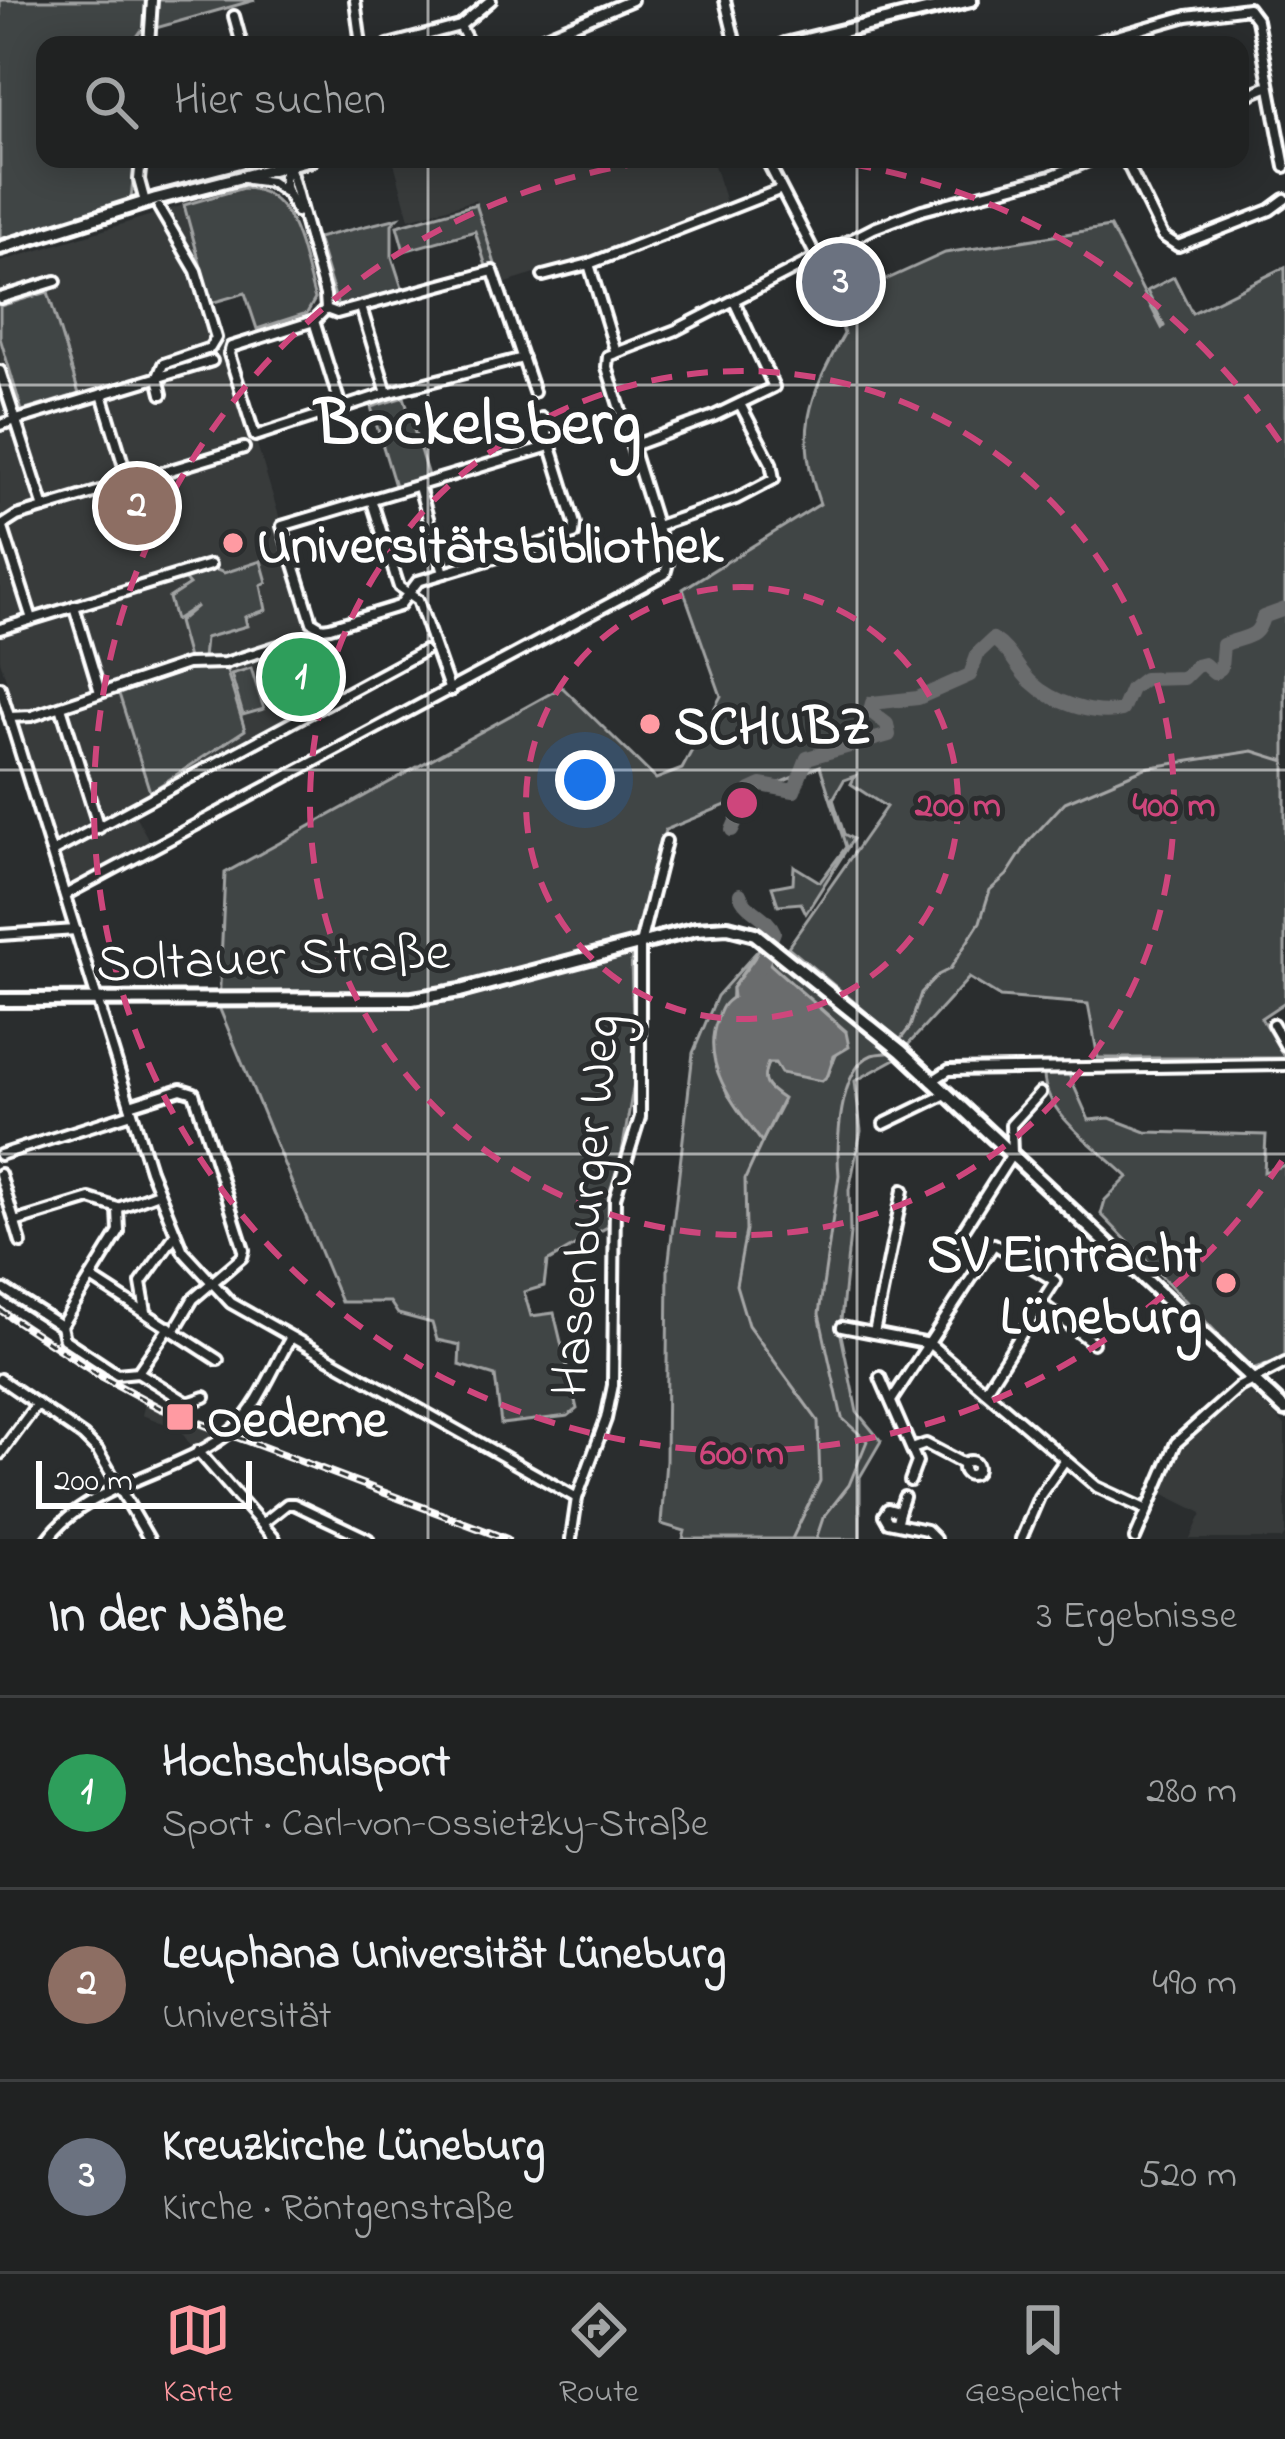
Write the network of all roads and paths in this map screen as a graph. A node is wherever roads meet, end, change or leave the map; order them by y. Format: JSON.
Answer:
{"nodes":[{"id":1,"x":152,"y":0,"type":"edge"},
{"id":2,"x":355,"y":0,"type":"edge"},
{"id":3,"x":491,"y":0,"type":"edge"},
{"id":4,"x":632,"y":0,"type":"edge"},
{"id":5,"x":725,"y":0,"type":"edge"},
{"id":6,"x":971,"y":0,"type":"edge"},
{"id":7,"x":234,"y":16,"type":"dead end"},
{"id":8,"x":460,"y":26,"type":"junction"},
{"id":9,"x":149,"y":36,"type":"edge"},
{"id":10,"x":240,"y":36,"type":"edge"},
{"id":11,"x":360,"y":36,"type":"edge"},
{"id":12,"x":424,"y":36,"type":"edge"},
{"id":13,"x":465,"y":36,"type":"edge"},
{"id":14,"x":546,"y":36,"type":"edge"},
{"id":15,"x":734,"y":36,"type":"edge"},
{"id":16,"x":822,"y":36,"type":"edge"},
{"id":17,"x":1121,"y":36,"type":"edge"},
{"id":18,"x":1269,"y":86,"type":"junction"},
{"id":19,"x":1249,"y":94,"type":"edge"},
{"id":20,"x":1285,"y":167,"type":"edge"},
{"id":21,"x":141,"y":168,"type":"edge"},
{"id":22,"x":274,"y":168,"type":"edge"},
{"id":23,"x":287,"y":168,"type":"edge"},
{"id":24,"x":290,"y":168,"type":"edge"},
{"id":25,"x":770,"y":168,"type":"edge"},
{"id":26,"x":1072,"y":168,"type":"edge"},
{"id":27,"x":1129,"y":168,"type":"edge"},
{"id":28,"x":1067,"y":170,"type":"joint"},
{"id":29,"x":235,"y":178,"type":"junction"},
{"id":30,"x":779,"y":190,"type":"junction"},
{"id":31,"x":288,"y":194,"type":"junction"},
{"id":32,"x":1285,"y":199,"type":"edge"},
{"id":33,"x":145,"y":202,"type":"junction"},
{"id":34,"x":159,"y":208,"type":"dead end"},
{"id":35,"x":303,"y":224,"type":"junction"},
{"id":36,"x":0,"y":248,"type":"edge"},
{"id":37,"x":816,"y":256,"type":"junction"},
{"id":38,"x":589,"y":264,"type":"junction"},
{"id":39,"x":543,"y":276,"type":"dead end"},
{"id":40,"x":56,"y":281,"type":"dead end"},
{"id":41,"x":0,"y":298,"type":"edge"},
{"id":42,"x":734,"y":301,"type":"junction"},
{"id":43,"x":361,"y":307,"type":"junction"},
{"id":44,"x":326,"y":309,"type":"junction"},
{"id":45,"x":314,"y":321,"type":"junction"},
{"id":46,"x":214,"y":344,"type":"junction"},
{"id":47,"x":231,"y":347,"type":"junction"},
{"id":48,"x":616,"y":353,"type":"junction"},
{"id":49,"x":523,"y":358,"type":"junction"},
{"id":50,"x":212,"y":361,"type":"dead end"},
{"id":51,"x":0,"y":370,"type":"edge"},
{"id":52,"x":158,"y":377,"type":"junction"},
{"id":53,"x":534,"y":392,"type":"dead end"},
{"id":54,"x":387,"y":393,"type":"junction"},
{"id":55,"x":102,"y":394,"type":"junction"},
{"id":56,"x":162,"y":394,"type":"dead end"},
{"id":57,"x":740,"y":404,"type":"junction"},
{"id":58,"x":341,"y":407,"type":"junction"},
{"id":59,"x":542,"y":418,"type":"dead end"},
{"id":60,"x":16,"y":420,"type":"junction"},
{"id":61,"x":0,"y":425,"type":"edge"},
{"id":62,"x":550,"y":446,"type":"junction"},
{"id":63,"x":632,"y":446,"type":"junction"},
{"id":64,"x":244,"y":448,"type":"dead end"},
{"id":65,"x":129,"y":483,"type":"junction"},
{"id":66,"x":419,"y":487,"type":"junction"},
{"id":67,"x":372,"y":501,"type":"junction"},
{"id":68,"x":44,"y":508,"type":"junction"},
{"id":69,"x":1,"y":526,"type":"edge"},
{"id":70,"x":657,"y":526,"type":"junction"},
{"id":71,"x":210,"y":565,"type":"dead end"},
{"id":72,"x":444,"y":573,"type":"junction"},
{"id":73,"x":409,"y":593,"type":"junction"},
{"id":74,"x":74,"y":606,"type":"junction"},
{"id":75,"x":32,"y":619,"type":"junction"},
{"id":76,"x":0,"y":629,"type":"edge"},
{"id":77,"x":304,"y":638,"type":"dead end"},
{"id":78,"x":424,"y":651,"type":"dead end"},
{"id":79,"x":0,"y":687,"type":"edge"},
{"id":80,"x":450,"y":691,"type":"junction"},
{"id":81,"x":100,"y":692,"type":"junction"},
{"id":82,"x":62,"y":707,"type":"junction"},
{"id":83,"x":10,"y":717,"type":"junction"},
{"id":84,"x":99,"y":827,"type":"junction"},
{"id":85,"x":666,"y":841,"type":"dead end"},
{"id":86,"x":52,"y":851,"type":"junction"},
{"id":87,"x":65,"y":895,"type":"junction"},
{"id":88,"x":76,"y":930,"type":"junction"},
{"id":89,"x":0,"y":935,"type":"edge"},
{"id":90,"x":640,"y":944,"type":"junction"},
{"id":91,"x":0,"y":1000,"type":"edge"},
{"id":92,"x":98,"y":1001,"type":"junction"},
{"id":93,"x":1273,"y":1024,"type":"dead end"},
{"id":94,"x":1285,"y":1045,"type":"edge"},
{"id":95,"x":1285,"y":1065,"type":"edge"},
{"id":96,"x":932,"y":1081,"type":"junction"},
{"id":97,"x":946,"y":1094,"type":"junction"},
{"id":98,"x":1040,"y":1094,"type":"dead end"},
{"id":99,"x":131,"y":1109,"type":"junction"},
{"id":100,"x":884,"y":1124,"type":"dead end"},
{"id":101,"x":1012,"y":1154,"type":"junction"},
{"id":102,"x":0,"y":1155,"type":"edge"},
{"id":103,"x":0,"y":1174,"type":"edge"},
{"id":104,"x":903,"y":1190,"type":"dead end"},
{"id":105,"x":158,"y":1193,"type":"junction"},
{"id":106,"x":118,"y":1208,"type":"junction"},
{"id":107,"x":15,"y":1222,"type":"junction"},
{"id":108,"x":175,"y":1235,"type":"junction"},
{"id":109,"x":957,"y":1240,"type":"dead end"},
{"id":110,"x":21,"y":1243,"type":"dead end"},
{"id":111,"x":91,"y":1278,"type":"junction"},
{"id":112,"x":211,"y":1285,"type":"junction"},
{"id":113,"x":5,"y":1290,"type":"dead end"},
{"id":114,"x":1042,"y":1304,"type":"junction"},
{"id":115,"x":147,"y":1313,"type":"junction"},
{"id":116,"x":61,"y":1327,"type":"junction"},
{"id":117,"x":173,"y":1327,"type":"junction"},
{"id":118,"x":842,"y":1327,"type":"dead end"},
{"id":119,"x":874,"y":1333,"type":"junction"},
{"id":120,"x":290,"y":1339,"type":"junction"},
{"id":121,"x":1094,"y":1343,"type":"dead end"},
{"id":122,"x":930,"y":1344,"type":"junction"},
{"id":123,"x":218,"y":1360,"type":"dead end"},
{"id":124,"x":1285,"y":1363,"type":"edge"},
{"id":125,"x":138,"y":1372,"type":"junction"},
{"id":126,"x":880,"y":1377,"type":"dead end"},
{"id":127,"x":0,"y":1379,"type":"edge"},
{"id":128,"x":1250,"y":1379,"type":"junction"},
{"id":129,"x":985,"y":1391,"type":"junction"},
{"id":130,"x":205,"y":1397,"type":"dead end"},
{"id":131,"x":891,"y":1401,"type":"junction"},
{"id":132,"x":37,"y":1404,"type":"junction"},
{"id":133,"x":1285,"y":1410,"type":"edge"},
{"id":134,"x":912,"y":1449,"type":"junction"},
{"id":135,"x":198,"y":1451,"type":"junction"},
{"id":136,"x":0,"y":1454,"type":"edge"},
{"id":137,"x":1065,"y":1460,"type":"junction"},
{"id":138,"x":964,"y":1464,"type":"dead end"},
{"id":139,"x":910,"y":1481,"type":"dead end"},
{"id":140,"x":122,"y":1488,"type":"junction"},
{"id":141,"x":904,"y":1497,"type":"dead end"},
{"id":142,"x":577,"y":1498,"type":"junction"},
{"id":143,"x":1147,"y":1510,"type":"junction"},
{"id":144,"x":262,"y":1523,"type":"junction"},
{"id":145,"x":49,"y":1539,"type":"edge"},
{"id":146,"x":149,"y":1539,"type":"edge"},
{"id":147,"x":275,"y":1539,"type":"edge"},
{"id":148,"x":368,"y":1539,"type":"edge"},
{"id":149,"x":571,"y":1539,"type":"edge"},
{"id":150,"x":935,"y":1539,"type":"edge"},
{"id":151,"x":1022,"y":1539,"type":"edge"},
{"id":152,"x":1135,"y":1539,"type":"edge"}],
"edges":[{"from":1,"to":9,"type":"street"},
{"from":2,"to":11,"type":"street"},
{"from":3,"to":8,"type":"street"},
{"from":4,"to":14,"type":"street"},
{"from":5,"to":15,"type":"street"},
{"from":6,"to":16,"type":"street"},
{"from":7,"to":10,"type":"street"},
{"from":8,"to":12,"type":"street"},
{"from":8,"to":13,"type":"street"},
{"from":17,"to":18,"type":"street"},
{"from":18,"to":19,"type":"street"},
{"from":18,"to":20,"type":"street"},
{"from":21,"to":33,"type":"street"},
{"from":22,"to":29,"type":"street"},
{"from":23,"to":31,"type":"street"},
{"from":24,"to":35,"type":"street"},
{"from":25,"to":30,"type":"street"},
{"from":26,"to":28,"type":"street"},
{"from":27,"to":32,"type":"street"},
{"from":28,"to":37,"type":"street"},
{"from":29,"to":31,"type":"street"},
{"from":29,"to":33,"type":"street"},
{"from":30,"to":37,"type":"street"},
{"from":30,"to":38,"type":"street"},
{"from":31,"to":35,"type":"street"},
{"from":33,"to":36,"type":"street"},
{"from":34,"to":46,"type":"street"},
{"from":35,"to":44,"type":"street"},
{"from":37,"to":42,"type":"street"},
{"from":38,"to":39,"type":"street"},
{"from":38,"to":48,"type":"street"},
{"from":40,"to":41,"type":"street"},
{"from":42,"to":48,"type":"street"},
{"from":42,"to":57,"type":"street"},
{"from":43,"to":44,"type":"street"},
{"from":43,"to":49,"type":"street"},
{"from":43,"to":54,"type":"street"},
{"from":44,"to":45,"type":"street"},
{"from":45,"to":47,"type":"street"},
{"from":45,"to":58,"type":"street"},
{"from":46,"to":47,"type":"street"},
{"from":46,"to":52,"type":"street"},
{"from":47,"to":58,"type":"street"},
{"from":48,"to":63,"type":"street"},
{"from":49,"to":53,"type":"street"},
{"from":49,"to":54,"type":"street"},
{"from":50,"to":52,"type":"street"},
{"from":51,"to":60,"type":"street"},
{"from":52,"to":55,"type":"street"},
{"from":52,"to":56,"type":"street"},
{"from":54,"to":58,"type":"street"},
{"from":55,"to":60,"type":"street"},
{"from":55,"to":65,"type":"street"},
{"from":57,"to":63,"type":"street"},
{"from":57,"to":70,"type":"street"},
{"from":59,"to":62,"type":"street"},
{"from":60,"to":61,"type":"street"},
{"from":60,"to":68,"type":"street"},
{"from":62,"to":66,"type":"street"},
{"from":62,"to":72,"type":"street"},
{"from":63,"to":70,"type":"street"},
{"from":64,"to":65,"type":"street"},
{"from":65,"to":68,"type":"street"},
{"from":66,"to":67,"type":"street"},
{"from":66,"to":72,"type":"street"},
{"from":67,"to":73,"type":"street"},
{"from":67,"to":73,"type":"street"},
{"from":68,"to":69,"type":"street"},
{"from":69,"to":75,"type":"street"},
{"from":70,"to":80,"type":"street"},
{"from":71,"to":74,"type":"street"},
{"from":72,"to":73,"type":"street"},
{"from":73,"to":80,"type":"street"},
{"from":74,"to":75,"type":"street"},
{"from":74,"to":81,"type":"street"},
{"from":75,"to":76,"type":"street"},
{"from":77,"to":81,"type":"street"},
{"from":78,"to":84,"type":"street"},
{"from":79,"to":83,"type":"street"},
{"from":80,"to":87,"type":"street"},
{"from":81,"to":82,"type":"street"},
{"from":82,"to":83,"type":"street"},
{"from":82,"to":84,"type":"street"},
{"from":83,"to":86,"type":"street"},
{"from":84,"to":86,"type":"street"},
{"from":85,"to":90,"type":"street","name":"Hasenburger Weg"},
{"from":86,"to":87,"type":"street"},
{"from":87,"to":88,"type":"street"},
{"from":88,"to":89,"type":"street"},
{"from":88,"to":92,"type":"street"},
{"from":90,"to":92,"type":"street","name":"Soltauer Straße"},
{"from":90,"to":96,"type":"street","name":"Soltauer Straße"},
{"from":90,"to":142,"type":"street","name":"Hasenburger Weg"},
{"from":91,"to":92,"type":"street","name":"Soltauer Straße"},
{"from":92,"to":99,"type":"street"},
{"from":93,"to":94,"type":"street"},
{"from":95,"to":96,"type":"street"},
{"from":96,"to":97,"type":"street"},
{"from":97,"to":100,"type":"street"},
{"from":97,"to":101,"type":"street"},
{"from":98,"to":101,"type":"street"},
{"from":99,"to":102,"type":"street"},
{"from":99,"to":105,"type":"street"},
{"from":99,"to":112,"type":"street"},
{"from":101,"to":109,"type":"street"},
{"from":101,"to":128,"type":"street"},
{"from":103,"to":107,"type":"street"},
{"from":104,"to":119,"type":"street"},
{"from":105,"to":106,"type":"street"},
{"from":105,"to":108,"type":"street"},
{"from":106,"to":107,"type":"street"},
{"from":106,"to":111,"type":"street"},
{"from":107,"to":110,"type":"street"},
{"from":108,"to":112,"type":"street"},
{"from":108,"to":115,"type":"street"},
{"from":111,"to":115,"type":"street"},
{"from":111,"to":116,"type":"street"},
{"from":112,"to":117,"type":"street"},
{"from":112,"to":120,"type":"street"},
{"from":113,"to":116,"type":"street"},
{"from":114,"to":121,"type":"street"},
{"from":114,"to":122,"type":"street"},
{"from":114,"to":129,"type":"street"},
{"from":115,"to":117,"type":"street"},
{"from":116,"to":125,"type":"street"},
{"from":117,"to":123,"type":"street"},
{"from":117,"to":125,"type":"street"},
{"from":118,"to":119,"type":"street"},
{"from":119,"to":122,"type":"street"},
{"from":120,"to":135,"type":"street"},
{"from":120,"to":142,"type":"street"},
{"from":122,"to":129,"type":"street"},
{"from":122,"to":131,"type":"street"},
{"from":124,"to":128,"type":"street"},
{"from":125,"to":130,"type":"street"},
{"from":126,"to":131,"type":"street"},
{"from":127,"to":132,"type":"street"},
{"from":128,"to":133,"type":"street"},
{"from":128,"to":143,"type":"street"},
{"from":129,"to":137,"type":"street"},
{"from":131,"to":134,"type":"street"},
{"from":132,"to":136,"type":"street"},
{"from":132,"to":140,"type":"street"},
{"from":134,"to":138,"type":"street"},
{"from":134,"to":139,"type":"street"},
{"from":135,"to":140,"type":"street"},
{"from":135,"to":144,"type":"street"},
{"from":137,"to":143,"type":"street"},
{"from":137,"to":151,"type":"street"},
{"from":140,"to":145,"type":"street"},
{"from":140,"to":146,"type":"street"},
{"from":141,"to":150,"type":"street"},
{"from":142,"to":149,"type":"street","name":"Hasenburger Weg"},
{"from":143,"to":152,"type":"street"},
{"from":144,"to":147,"type":"street"},
{"from":144,"to":148,"type":"street"}]}
